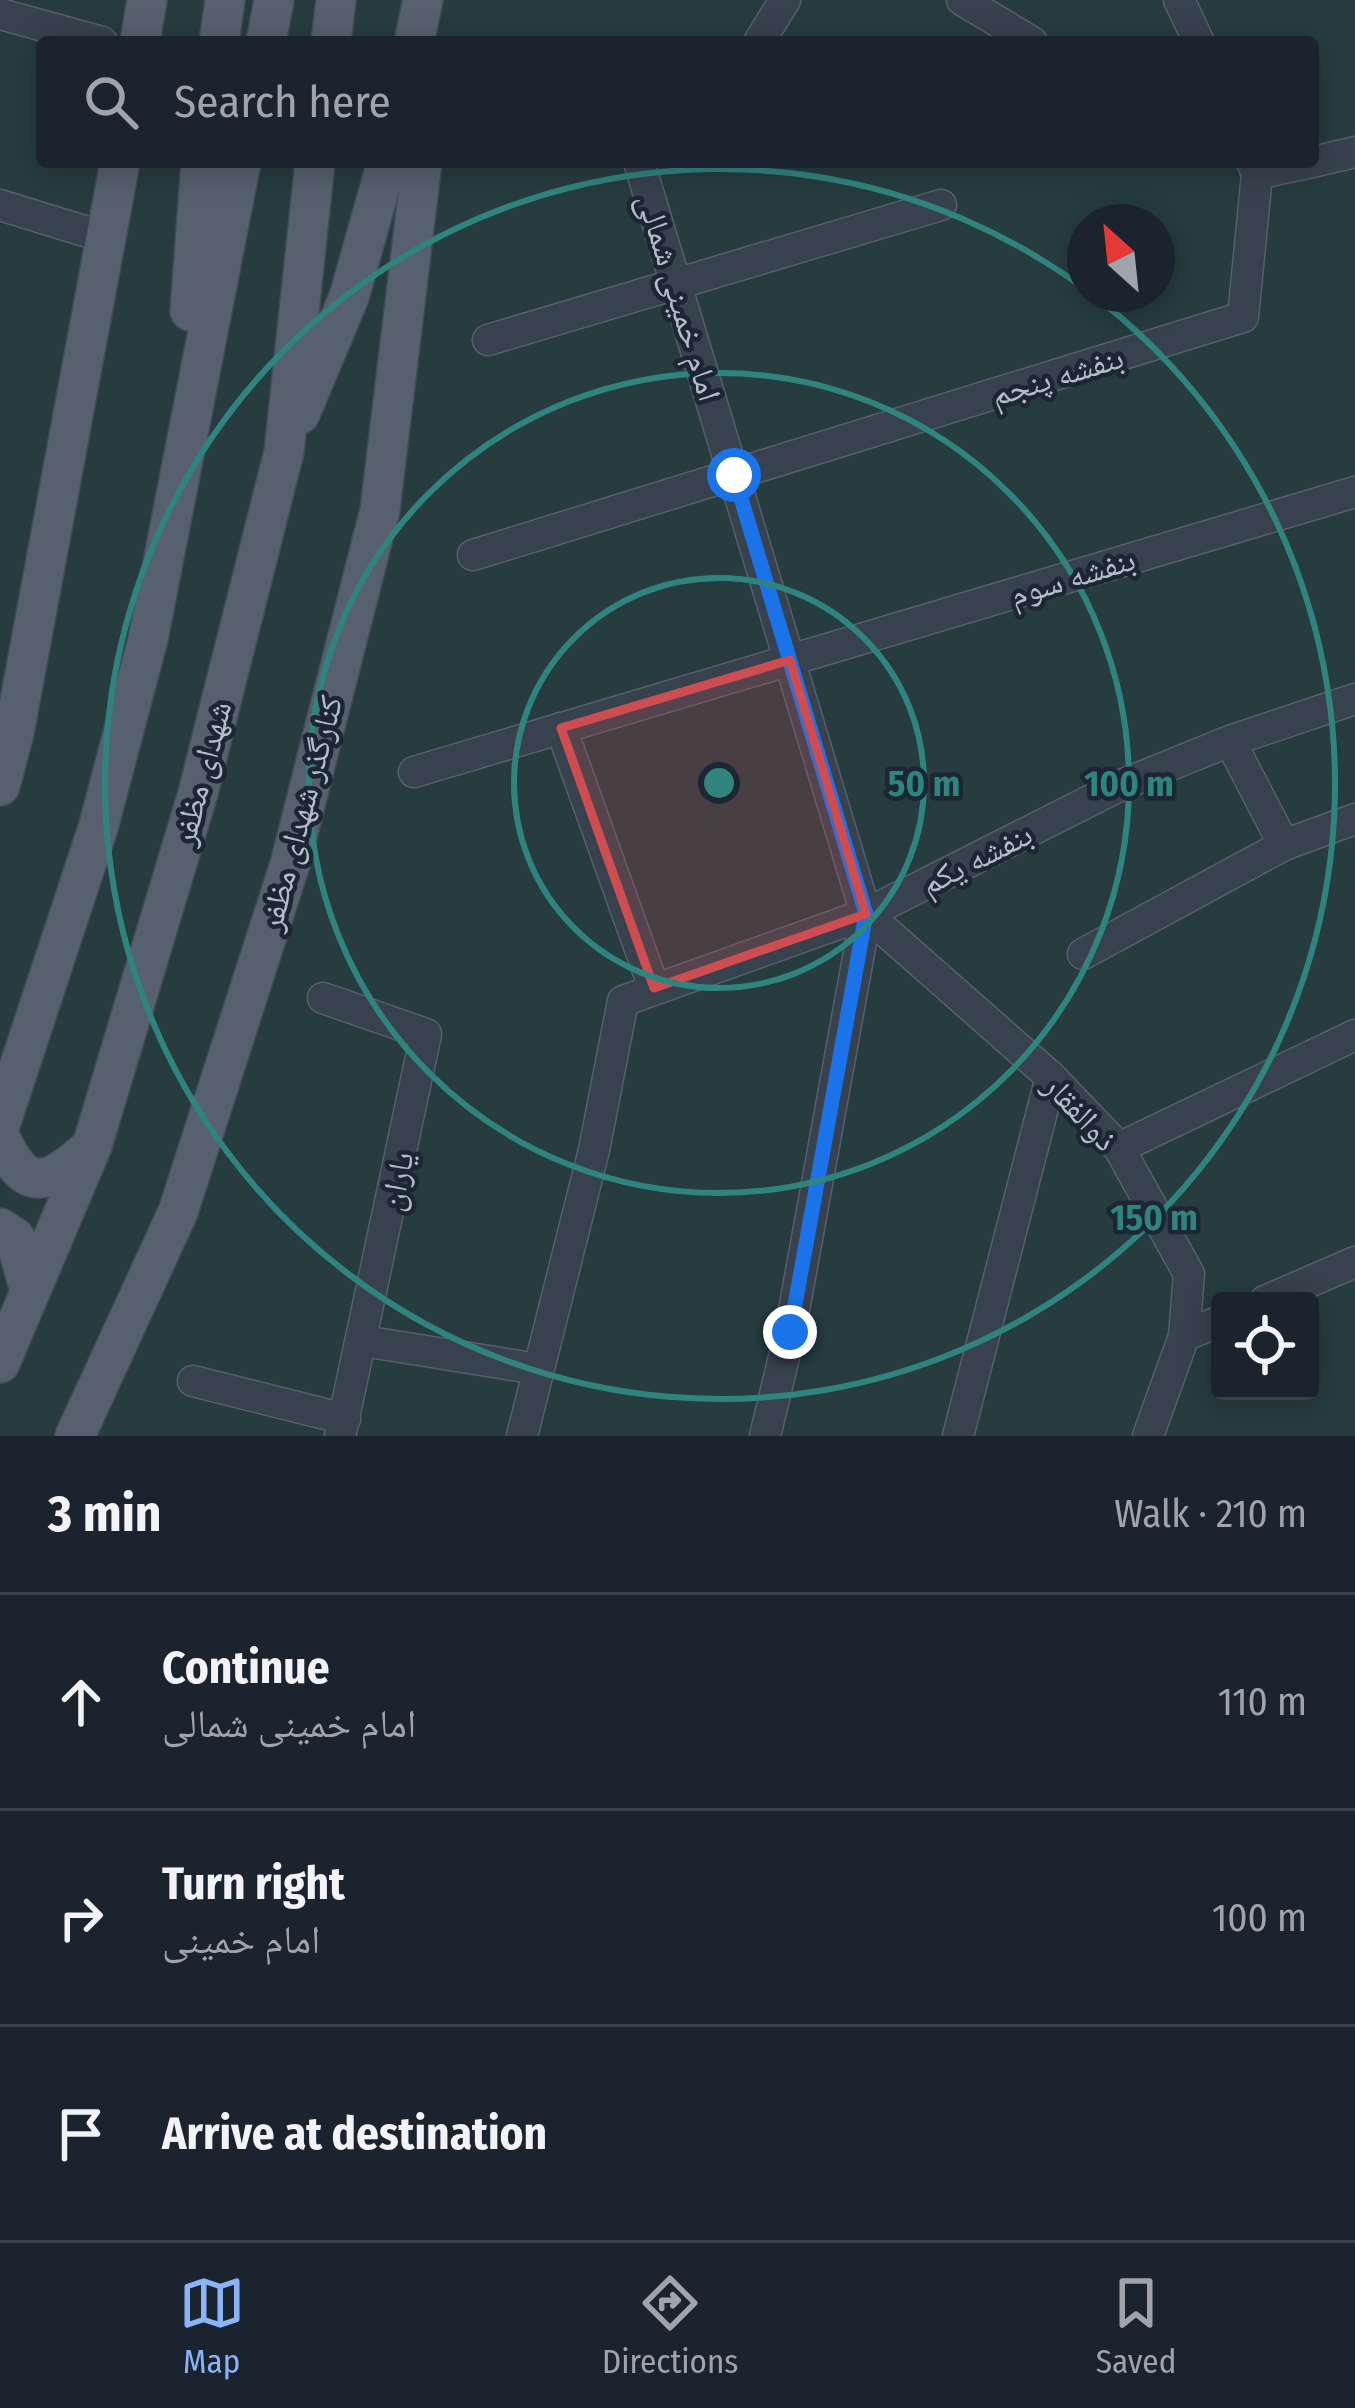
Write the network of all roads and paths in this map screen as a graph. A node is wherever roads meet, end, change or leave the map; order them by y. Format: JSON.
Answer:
{"nodes":[{"id":1,"x":147,"y":0,"type":"edge"},
{"id":2,"x":225,"y":0,"type":"edge"},
{"id":3,"x":274,"y":0,"type":"edge"},
{"id":4,"x":336,"y":0,"type":"edge"},
{"id":5,"x":426,"y":0,"type":"edge"},
{"id":6,"x":784,"y":0,"type":"edge"},
{"id":7,"x":962,"y":0,"type":"edge"},
{"id":8,"x":1180,"y":0,"type":"edge"},
{"id":9,"x":0,"y":14,"type":"edge"},
{"id":10,"x":80,"y":36,"type":"edge"},
{"id":11,"x":141,"y":36,"type":"edge"},
{"id":12,"x":220,"y":36,"type":"edge"},
{"id":13,"x":267,"y":36,"type":"edge"},
{"id":14,"x":332,"y":36,"type":"edge"},
{"id":15,"x":416,"y":36,"type":"edge"},
{"id":16,"x":427,"y":36,"type":"edge"},
{"id":17,"x":763,"y":36,"type":"edge"},
{"id":18,"x":1022,"y":36,"type":"edge"},
{"id":19,"x":1196,"y":36,"type":"edge"},
{"id":20,"x":1355,"y":152,"type":"edge"},
{"id":21,"x":1319,"y":160,"type":"edge"},
{"id":22,"x":119,"y":168,"type":"edge"},
{"id":23,"x":201,"y":168,"type":"edge"},
{"id":24,"x":240,"y":168,"type":"edge"},
{"id":25,"x":314,"y":168,"type":"edge"},
{"id":26,"x":385,"y":168,"type":"edge"},
{"id":27,"x":421,"y":168,"type":"edge"},
{"id":28,"x":641,"y":168,"type":"edge"},
{"id":29,"x":1248,"y":168,"type":"edge"},
{"id":30,"x":0,"y":205,"type":"edge"},
{"id":31,"x":941,"y":205,"type":"dead end"},
{"id":32,"x":106,"y":238,"type":"junction"},
{"id":33,"x":676,"y":283,"type":"junction"},
{"id":34,"x":488,"y":340,"type":"dead end"},
{"id":35,"x":284,"y":452,"type":"junction"},
{"id":36,"x":734,"y":475,"type":"junction"},
{"id":37,"x":177,"y":478,"type":"junction"},
{"id":38,"x":1355,"y":492,"type":"edge"},
{"id":39,"x":473,"y":555,"type":"dead end"},
{"id":40,"x":790,"y":660,"type":"junction"},
{"id":41,"x":1355,"y":699,"type":"edge"},
{"id":42,"x":561,"y":728,"type":"junction"},
{"id":43,"x":1230,"y":741,"type":"junction"},
{"id":44,"x":414,"y":772,"type":"dead end"},
{"id":45,"x":0,"y":786,"type":"edge"},
{"id":46,"x":1355,"y":819,"type":"edge"},
{"id":47,"x":1284,"y":844,"type":"junction"},
{"id":48,"x":866,"y":914,"type":"junction"},
{"id":49,"x":1083,"y":953,"type":"dead end"},
{"id":50,"x":654,"y":988,"type":"junction"},
{"id":51,"x":322,"y":998,"type":"dead end"},
{"id":52,"x":1355,"y":1035,"type":"edge"},
{"id":53,"x":1051,"y":1077,"type":"junction"},
{"id":54,"x":0,"y":1125,"type":"edge"},
{"id":55,"x":0,"y":1137,"type":"edge"},
{"id":56,"x":92,"y":1146,"type":"junction"},
{"id":57,"x":1119,"y":1148,"type":"junction"},
{"id":58,"x":0,"y":1228,"type":"edge"},
{"id":59,"x":1355,"y":1262,"type":"edge"},
{"id":60,"x":30,"y":1291,"type":"junction"},
{"id":61,"x":1286,"y":1292,"type":"edge"},
{"id":62,"x":1211,"y":1325,"type":"edge"},
{"id":63,"x":1184,"y":1336,"type":"junction"},
{"id":64,"x":363,"y":1341,"type":"junction"},
{"id":65,"x":0,"y":1363,"type":"edge"},
{"id":66,"x":538,"y":1369,"type":"junction"},
{"id":67,"x":194,"y":1381,"type":"dead end"},
{"id":68,"x":343,"y":1428,"type":"edge"},
{"id":69,"x":75,"y":1436,"type":"edge"},
{"id":70,"x":522,"y":1436,"type":"edge"},
{"id":71,"x":765,"y":1436,"type":"edge"},
{"id":72,"x":958,"y":1436,"type":"edge"},
{"id":73,"x":1148,"y":1436,"type":"edge"}],
"edges":[{"from":1,"to":11,"type":"main road"},
{"from":2,"to":12,"type":"main road"},
{"from":3,"to":13,"type":"main road"},
{"from":4,"to":14,"type":"main road"},
{"from":5,"to":15,"type":"main road"},
{"from":5,"to":16,"type":"main road"},
{"from":6,"to":17,"type":"street"},
{"from":7,"to":18,"type":"street"},
{"from":8,"to":19,"type":"street"},
{"from":9,"to":10,"type":"street"},
{"from":20,"to":21,"type":"street"},
{"from":22,"to":32,"type":"main road"},
{"from":23,"to":37,"type":"main road"},
{"from":24,"to":37,"type":"main road"},
{"from":25,"to":35,"type":"main road","name":"شهدای مظفر"},
{"from":26,"to":35,"type":"main road"},
{"from":27,"to":69,"type":"main road","name":"کنارگذر شهدای مظفر"},
{"from":28,"to":33,"type":"street","name":"امام خمینی شمالی"},
{"from":29,"to":36,"type":"street","name":"بنفشه پنجم"},
{"from":30,"to":32,"type":"street"},
{"from":31,"to":33,"type":"street"},
{"from":32,"to":45,"type":"main road"},
{"from":33,"to":34,"type":"street"},
{"from":33,"to":36,"type":"street","name":"امام خمینی شمالی"},
{"from":35,"to":56,"type":"main road","name":"شهدای مظفر"},
{"from":36,"to":39,"type":"street"},
{"from":36,"to":40,"type":"street","name":"امام خمینی شمالی"},
{"from":37,"to":54,"type":"main road"},
{"from":38,"to":40,"type":"street","name":"بنفشه سوم"},
{"from":40,"to":42,"type":"street","name":"بنفشه سوم"},
{"from":40,"to":48,"type":"street","name":"امام خمینی شمالی"},
{"from":41,"to":43,"type":"street","name":"بنفشه یکم"},
{"from":42,"to":44,"type":"street","name":"بنفشه سوم"},
{"from":42,"to":50,"type":"street"},
{"from":43,"to":47,"type":"street"},
{"from":43,"to":48,"type":"street","name":"بنفشه یکم"},
{"from":46,"to":47,"type":"street"},
{"from":47,"to":49,"type":"street"},
{"from":48,"to":50,"type":"street","name":"بنفشه یکم"},
{"from":48,"to":53,"type":"street","name":"ذوالفقار"},
{"from":48,"to":71,"type":"street"},
{"from":50,"to":66,"type":"street","name":"بنفشه یکم"},
{"from":51,"to":64,"type":"street","name":"یاران"},
{"from":52,"to":57,"type":"street"},
{"from":53,"to":57,"type":"street","name":"ذوالفقار"},
{"from":53,"to":72,"type":"street"},
{"from":55,"to":56,"type":"main road"},
{"from":56,"to":60,"type":"main road","name":"شهدای مظفر"},
{"from":57,"to":63,"type":"street","name":"ذوالفقار"},
{"from":58,"to":60,"type":"main road"},
{"from":59,"to":61,"type":"street"},
{"from":60,"to":65,"type":"main road","name":"شهدای مظفر"},
{"from":62,"to":63,"type":"street"},
{"from":63,"to":73,"type":"street","name":"ذوالفقار"},
{"from":64,"to":66,"type":"street"},
{"from":64,"to":68,"type":"street","name":"یاران"},
{"from":66,"to":70,"type":"street"},
{"from":67,"to":68,"type":"street"}]}
